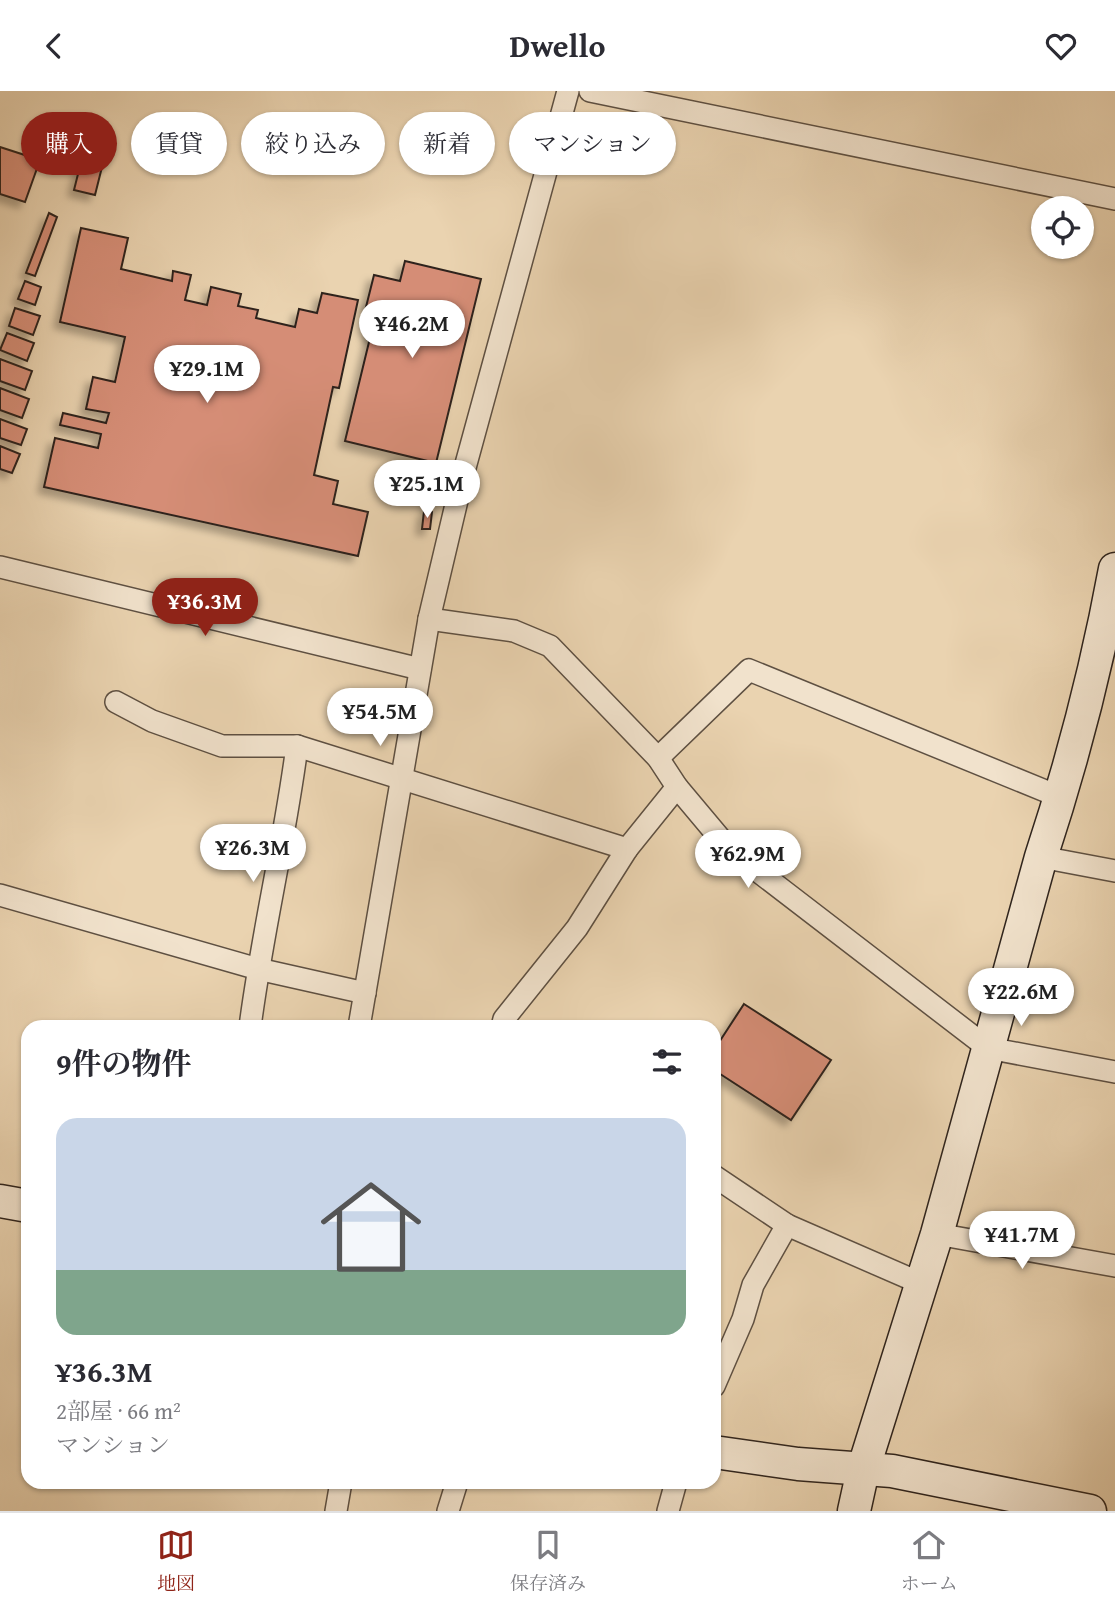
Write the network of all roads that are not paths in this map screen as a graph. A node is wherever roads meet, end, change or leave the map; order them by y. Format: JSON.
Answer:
{"nodes":[{"id":1,"x":568,"y":91,"type":"edge"},
{"id":2,"x":590,"y":91,"type":"edge"},
{"id":3,"x":1115,"y":199,"type":"edge"},
{"id":4,"x":0,"y":567,"type":"edge"},
{"id":5,"x":1115,"y":569,"type":"edge"},
{"id":6,"x":429,"y":619,"type":"junction"},
{"id":7,"x":1107,"y":657,"type":"edge"},
{"id":8,"x":419,"y":669,"type":"junction"},
{"id":9,"x":116,"y":702,"type":"dead end"},
{"id":10,"x":297,"y":745,"type":"junction"},
{"id":11,"x":658,"y":758,"type":"junction"},
{"id":12,"x":402,"y":777,"type":"junction"},
{"id":13,"x":677,"y":787,"type":"junction"},
{"id":14,"x":1060,"y":797,"type":"junction"},
{"id":15,"x":626,"y":849,"type":"junction"},
{"id":16,"x":1041,"y":857,"type":"junction"},
{"id":17,"x":1115,"y":871,"type":"edge"},
{"id":18,"x":0,"y":895,"type":"edge"},
{"id":19,"x":258,"y":969,"type":"junction"},
{"id":20,"x":365,"y":993,"type":"junction"},
{"id":21,"x":251,"y":1020,"type":"edge"},
{"id":22,"x":360,"y":1020,"type":"edge"},
{"id":23,"x":504,"y":1020,"type":"edge"},
{"id":24,"x":988,"y":1048,"type":"junction"},
{"id":25,"x":1115,"y":1072,"type":"edge"},
{"id":26,"x":721,"y":1181,"type":"edge"},
{"id":27,"x":0,"y":1201,"type":"edge"},
{"id":28,"x":21,"y":1205,"type":"edge"},
{"id":29,"x":787,"y":1225,"type":"junction"},
{"id":30,"x":937,"y":1234,"type":"junction"},
{"id":31,"x":1115,"y":1266,"type":"edge"},
{"id":32,"x":920,"y":1283,"type":"junction"},
{"id":33,"x":721,"y":1370,"type":"edge"},
{"id":34,"x":721,"y":1453,"type":"edge"},
{"id":35,"x":863,"y":1471,"type":"junction"},
{"id":36,"x":340,"y":1489,"type":"edge"},
{"id":37,"x":455,"y":1489,"type":"edge"},
{"id":38,"x":674,"y":1489,"type":"edge"},
{"id":39,"x":336,"y":1511,"type":"edge"},
{"id":40,"x":448,"y":1511,"type":"edge"},
{"id":41,"x":668,"y":1511,"type":"edge"},
{"id":42,"x":854,"y":1511,"type":"edge"},
{"id":43,"x":1090,"y":1511,"type":"edge"}],
"edges":[{"from":1,"to":6,"type":"street"},
{"from":2,"to":3,"type":"street"},
{"from":4,"to":8,"type":"street"},
{"from":5,"to":7,"type":"street"},
{"from":6,"to":8,"type":"street"},
{"from":6,"to":11,"type":"street"},
{"from":7,"to":14,"type":"street"},
{"from":8,"to":12,"type":"street"},
{"from":9,"to":10,"type":"street"},
{"from":10,"to":12,"type":"street"},
{"from":10,"to":19,"type":"street"},
{"from":11,"to":13,"type":"street"},
{"from":11,"to":14,"type":"street"},
{"from":12,"to":15,"type":"street"},
{"from":12,"to":20,"type":"street"},
{"from":13,"to":15,"type":"street"},
{"from":13,"to":24,"type":"street"},
{"from":14,"to":16,"type":"street"},
{"from":15,"to":23,"type":"street"},
{"from":16,"to":17,"type":"street"},
{"from":16,"to":24,"type":"street"},
{"from":18,"to":19,"type":"street"},
{"from":19,"to":20,"type":"street"},
{"from":19,"to":21,"type":"street"},
{"from":20,"to":22,"type":"street"},
{"from":24,"to":25,"type":"street"},
{"from":24,"to":30,"type":"street"},
{"from":26,"to":29,"type":"street"},
{"from":27,"to":28,"type":"street"},
{"from":29,"to":32,"type":"street"},
{"from":29,"to":33,"type":"street"},
{"from":30,"to":31,"type":"street"},
{"from":30,"to":32,"type":"street"},
{"from":32,"to":35,"type":"street"},
{"from":34,"to":35,"type":"street"},
{"from":35,"to":42,"type":"street"},
{"from":35,"to":43,"type":"street"},
{"from":36,"to":39,"type":"street"},
{"from":37,"to":40,"type":"street"},
{"from":38,"to":41,"type":"street"}]}
